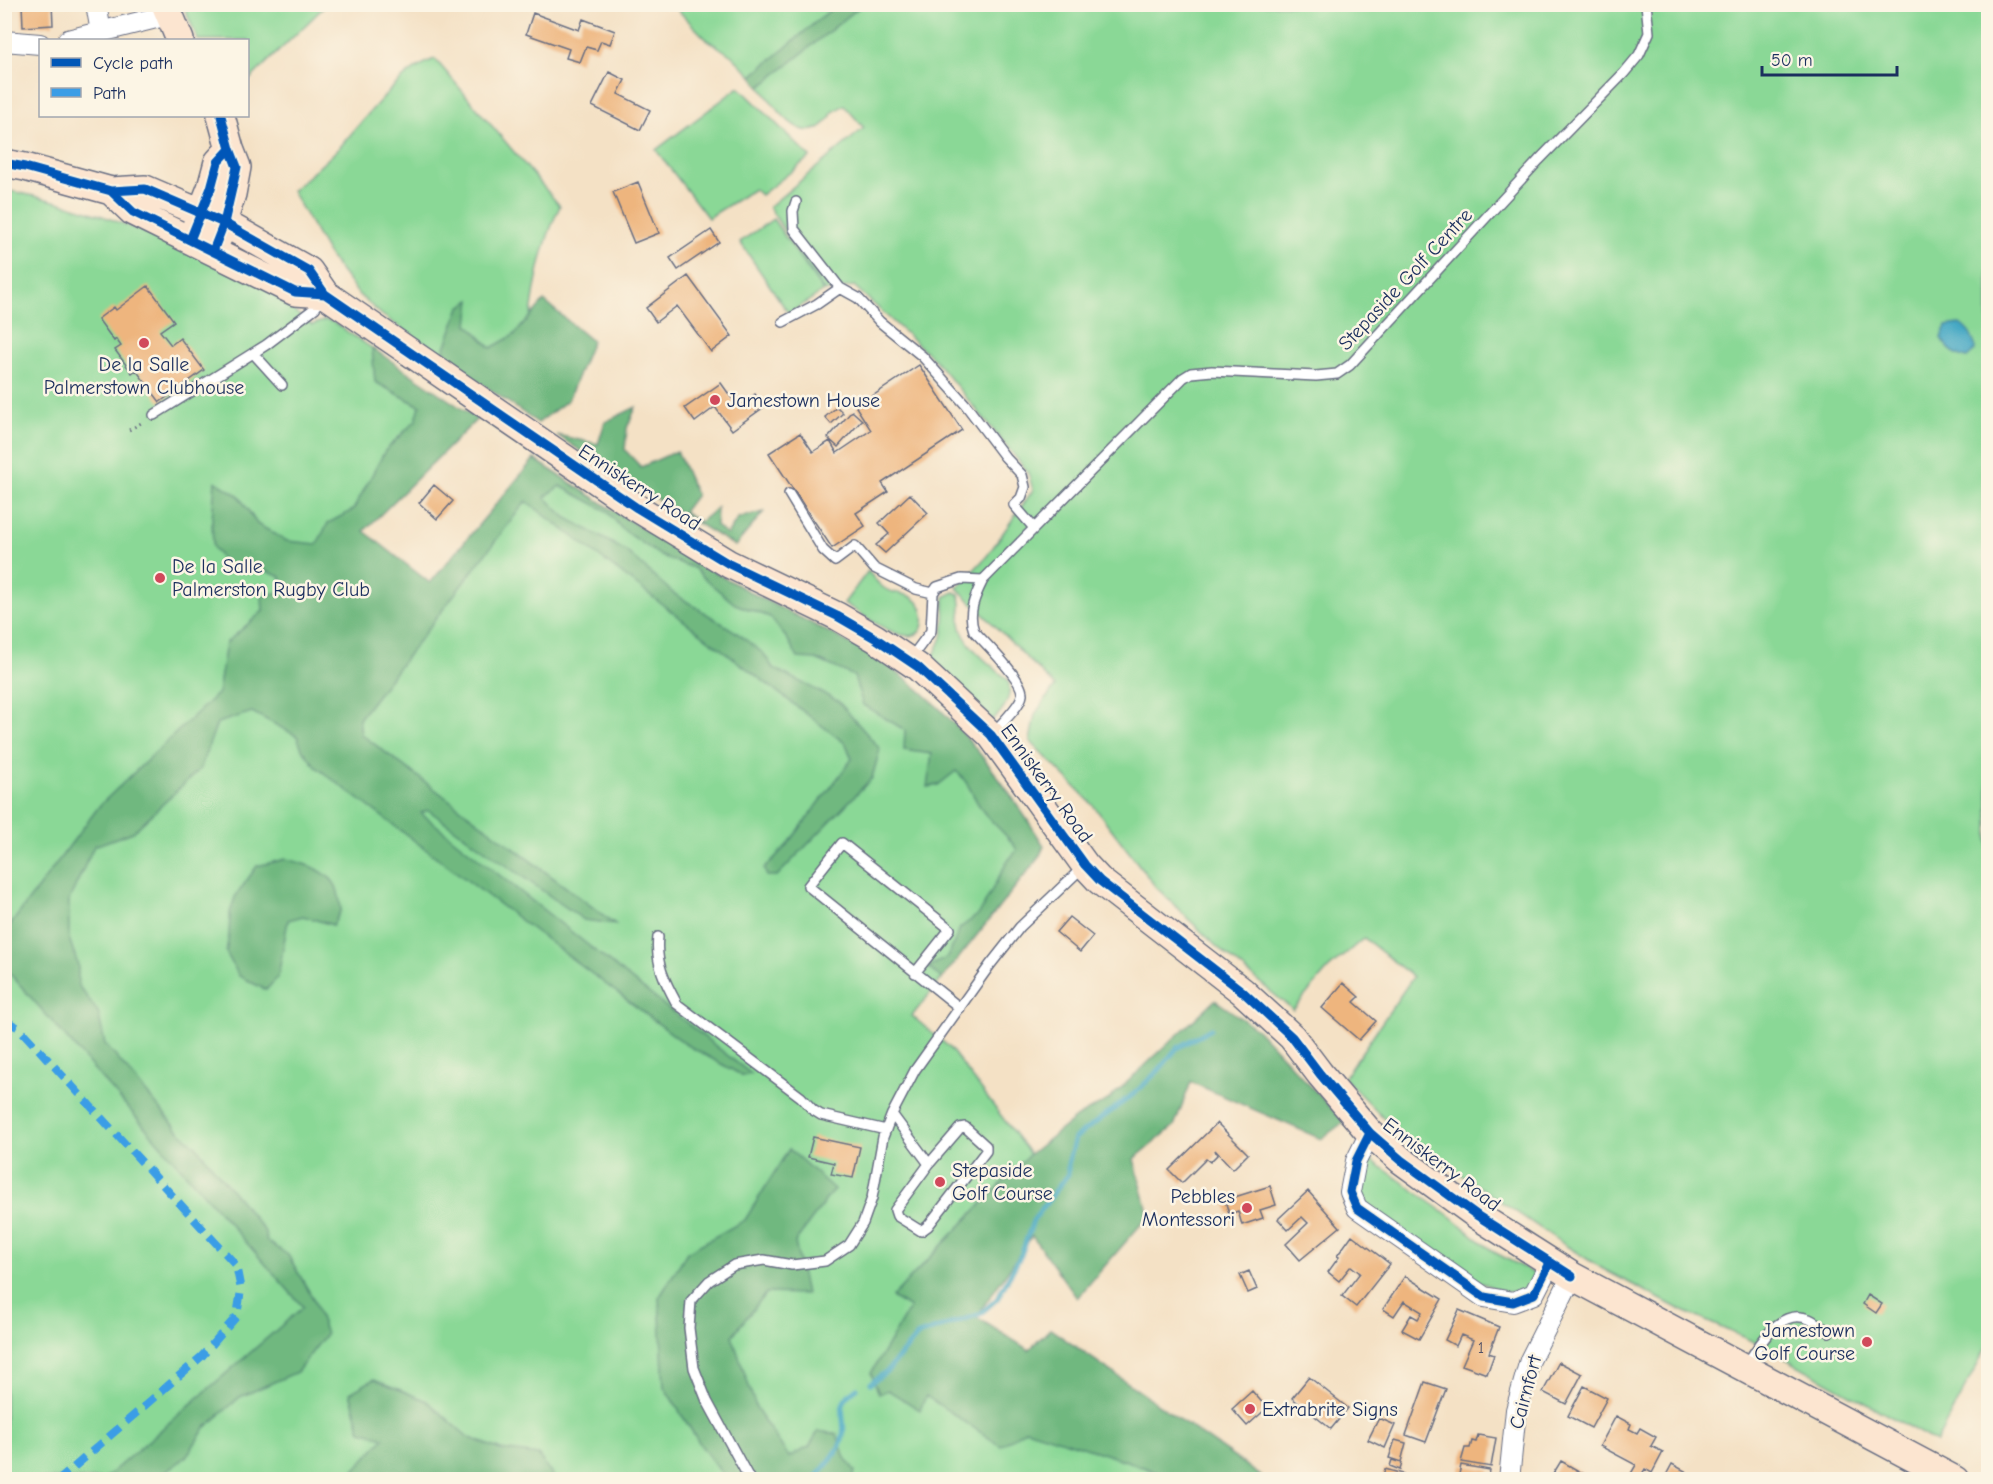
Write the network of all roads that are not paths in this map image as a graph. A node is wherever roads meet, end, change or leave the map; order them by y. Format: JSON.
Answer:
{"nodes":[{"id":1,"x":96,"y":4,"type":"edge"},
{"id":2,"x":1647,"y":4,"type":"edge"},
{"id":3,"x":167,"y":10,"type":"edge"},
{"id":4,"x":101,"y":32,"type":"junction"},
{"id":5,"x":72,"y":39,"type":"edge"},
{"id":6,"x":180,"y":39,"type":"edge"},
{"id":7,"x":4,"y":41,"type":"edge"},
{"id":8,"x":39,"y":44,"type":"edge"},
{"id":9,"x":221,"y":117,"type":"edge"},
{"id":10,"x":4,"y":163,"type":"edge"},
{"id":11,"x":111,"y":190,"type":"junction"},
{"id":12,"x":796,"y":202,"type":"dead end"},
{"id":13,"x":213,"y":218,"type":"junction"},
{"id":14,"x":202,"y":246,"type":"junction"},
{"id":15,"x":840,"y":288,"type":"junction"},
{"id":16,"x":325,"y":294,"type":"junction"},
{"id":17,"x":783,"y":322,"type":"dead end"},
{"id":18,"x":254,"y":353,"type":"junction"},
{"id":19,"x":282,"y":385,"type":"dead end"},
{"id":20,"x":154,"y":415,"type":"dead end"},
{"id":21,"x":789,"y":494,"type":"dead end"},
{"id":22,"x":1034,"y":528,"type":"junction"},
{"id":23,"x":983,"y":579,"type":"junction"},
{"id":24,"x":933,"y":593,"type":"junction"},
{"id":25,"x":908,"y":661,"type":"junction"},
{"id":26,"x":992,"y":735,"type":"junction"},
{"id":27,"x":1085,"y":866,"type":"junction"},
{"id":28,"x":658,"y":937,"type":"dead end"},
{"id":29,"x":915,"y":973,"type":"junction"},
{"id":30,"x":960,"y":1008,"type":"junction"},
{"id":31,"x":892,"y":1114,"type":"junction"},
{"id":32,"x":886,"y":1130,"type":"junction"},
{"id":33,"x":1370,"y":1133,"type":"junction"},
{"id":34,"x":929,"y":1164,"type":"junction"},
{"id":35,"x":1561,"y":1269,"type":"junction"},
{"id":36,"x":1829,"y":1332,"type":"dead end"},
{"id":37,"x":1745,"y":1366,"type":"junction"},
{"id":38,"x":750,"y":1479,"type":"edge"},
{"id":39,"x":1509,"y":1479,"type":"edge"},
{"id":40,"x":1955,"y":1479,"type":"edge"}],
"edges":[{"from":1,"to":4,"type":"street"},
{"from":2,"to":22,"type":"lane","name":"Stepaside Golf Centre"},
{"from":3,"to":4,"type":"street"},
{"from":3,"to":6,"type":"main road"},
{"from":4,"to":5,"type":"street"},
{"from":7,"to":8,"type":"street"},
{"from":9,"to":13,"type":"main road"},
{"from":10,"to":11,"type":"main road"},
{"from":11,"to":13,"type":"main road","name":"Enniskerry Road"},
{"from":11,"to":14,"type":"main road","name":"Enniskerry Road"},
{"from":12,"to":15,"type":"lane"},
{"from":13,"to":14,"type":"main road"},
{"from":13,"to":16,"type":"main road","name":"Enniskerry Road"},
{"from":14,"to":16,"type":"main road","name":"Enniskerry Road"},
{"from":15,"to":17,"type":"lane"},
{"from":15,"to":22,"type":"lane"},
{"from":16,"to":18,"type":"lane"},
{"from":16,"to":25,"type":"main road","name":"Enniskerry Road"},
{"from":18,"to":19,"type":"lane"},
{"from":18,"to":20,"type":"lane"},
{"from":21,"to":24,"type":"lane"},
{"from":22,"to":23,"type":"lane","name":"Stepaside Golf Centre"},
{"from":23,"to":24,"type":"lane"},
{"from":23,"to":26,"type":"lane"},
{"from":24,"to":25,"type":"lane"},
{"from":25,"to":26,"type":"main road","name":"Enniskerry Road"},
{"from":26,"to":27,"type":"main road","name":"Enniskerry Road"},
{"from":27,"to":30,"type":"lane"},
{"from":27,"to":33,"type":"main road","name":"Enniskerry Road"},
{"from":28,"to":32,"type":"lane"},
{"from":29,"to":29,"type":"lane"},
{"from":29,"to":30,"type":"lane"},
{"from":30,"to":31,"type":"lane"},
{"from":31,"to":32,"type":"lane"},
{"from":31,"to":34,"type":"lane"},
{"from":32,"to":38,"type":"lane"},
{"from":33,"to":35,"type":"main road","name":"Enniskerry Road"},
{"from":33,"to":35,"type":"street"},
{"from":34,"to":34,"type":"lane"},
{"from":35,"to":37,"type":"main road","name":"Enniskerry Road"},
{"from":35,"to":39,"type":"street","name":"Cairnfort"},
{"from":36,"to":37,"type":"lane"},
{"from":37,"to":40,"type":"main road","name":"Enniskerry Road"}]}
